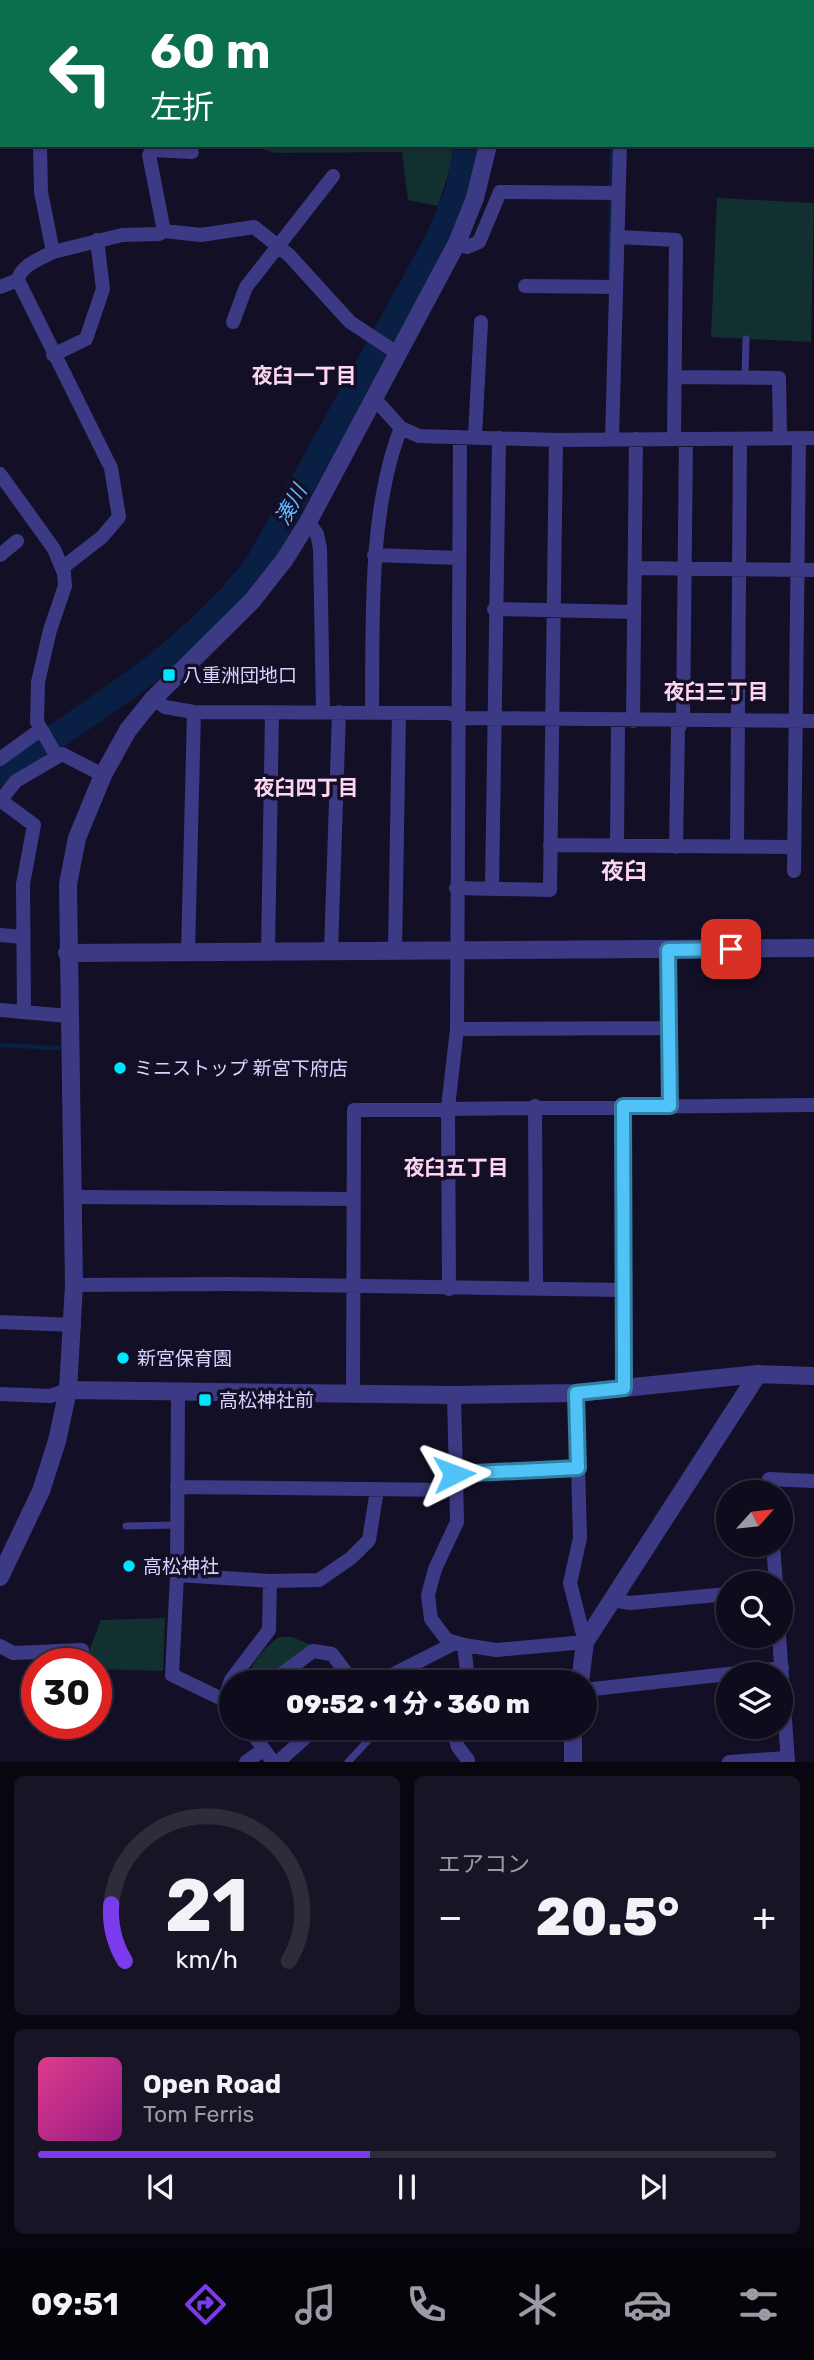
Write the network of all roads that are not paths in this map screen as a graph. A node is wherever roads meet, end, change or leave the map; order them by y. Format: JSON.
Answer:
{"nodes":[{"id":1,"x":40,"y":147,"type":"edge"},
{"id":2,"x":151,"y":147,"type":"edge"},
{"id":3,"x":488,"y":147,"type":"edge"},
{"id":4,"x":620,"y":147,"type":"edge"},
{"id":5,"x":192,"y":152,"type":"dead end"},
{"id":6,"x":333,"y":176,"type":"dead end"},
{"id":7,"x":618,"y":193,"type":"junction"},
{"id":8,"x":164,"y":231,"type":"junction"},
{"id":9,"x":617,"y":237,"type":"junction"},
{"id":10,"x":97,"y":240,"type":"junction"},
{"id":11,"x":457,"y":243,"type":"junction"},
{"id":12,"x":277,"y":246,"type":"junction"},
{"id":13,"x":53,"y":252,"type":"junction"},
{"id":14,"x":18,"y":280,"type":"junction"},
{"id":15,"x":0,"y":286,"type":"edge"},
{"id":16,"x":525,"y":286,"type":"dead end"},
{"id":17,"x":616,"y":287,"type":"junction"},
{"id":18,"x":233,"y":322,"type":"dead end"},
{"id":19,"x":481,"y":323,"type":"dead end"},
{"id":20,"x":746,"y":339,"type":"dead end"},
{"id":21,"x":397,"y":353,"type":"junction"},
{"id":22,"x":53,"y":355,"type":"junction"},
{"id":23,"x":675,"y":377,"type":"junction"},
{"id":24,"x":745,"y":377,"type":"junction"},
{"id":25,"x":373,"y":397,"type":"junction"},
{"id":26,"x":401,"y":428,"type":"junction"},
{"id":27,"x":467,"y":436,"type":"junction"},
{"id":28,"x":499,"y":438,"type":"junction"},
{"id":29,"x":807,"y":438,"type":"edge"},
{"id":30,"x":612,"y":439,"type":"junction"},
{"id":31,"x":636,"y":439,"type":"junction"},
{"id":32,"x":680,"y":439,"type":"junction"},
{"id":33,"x":740,"y":439,"type":"junction"},
{"id":34,"x":780,"y":439,"type":"junction"},
{"id":35,"x":556,"y":440,"type":"junction"},
{"id":36,"x":0,"y":474,"type":"edge"},
{"id":37,"x":308,"y":522,"type":"junction"},
{"id":38,"x":17,"y":541,"type":"dead end"},
{"id":39,"x":0,"y":555,"type":"edge"},
{"id":40,"x":374,"y":555,"type":"junction"},
{"id":41,"x":458,"y":558,"type":"junction"},
{"id":42,"x":62,"y":568,"type":"junction"},
{"id":43,"x":635,"y":568,"type":"junction"},
{"id":44,"x":740,"y":568,"type":"junction"},
{"id":45,"x":685,"y":569,"type":"junction"},
{"id":46,"x":807,"y":569,"type":"edge"},
{"id":47,"x":494,"y":609,"type":"junction"},
{"id":48,"x":553,"y":610,"type":"junction"},
{"id":49,"x":634,"y":612,"type":"junction"},
{"id":50,"x":153,"y":699,"type":"junction"},
{"id":51,"x":194,"y":712,"type":"junction"},
{"id":52,"x":323,"y":712,"type":"junction"},
{"id":53,"x":339,"y":712,"type":"junction"},
{"id":54,"x":372,"y":712,"type":"junction"},
{"id":55,"x":272,"y":713,"type":"junction"},
{"id":56,"x":399,"y":713,"type":"junction"},
{"id":57,"x":457,"y":715,"type":"junction"},
{"id":58,"x":494,"y":718,"type":"junction"},
{"id":59,"x":551,"y":719,"type":"junction"},
{"id":60,"x":618,"y":720,"type":"junction"},
{"id":61,"x":683,"y":720,"type":"junction"},
{"id":62,"x":738,"y":720,"type":"junction"},
{"id":63,"x":634,"y":721,"type":"junction"},
{"id":64,"x":796,"y":721,"type":"junction"},
{"id":65,"x":814,"y":721,"type":"edge"},
{"id":66,"x":42,"y":732,"type":"junction"},
{"id":67,"x":55,"y":752,"type":"junction"},
{"id":68,"x":0,"y":759,"type":"edge"},
{"id":69,"x":103,"y":775,"type":"junction"},
{"id":70,"x":0,"y":801,"type":"edge"},
{"id":71,"x":550,"y":845,"type":"junction"},
{"id":72,"x":617,"y":846,"type":"junction"},
{"id":73,"x":676,"y":846,"type":"junction"},
{"id":74,"x":737,"y":847,"type":"junction"},
{"id":75,"x":794,"y":848,"type":"junction"},
{"id":76,"x":794,"y":871,"type":"dead end"},
{"id":77,"x":456,"y":888,"type":"junction"},
{"id":78,"x":492,"y":889,"type":"junction"},
{"id":79,"x":0,"y":935,"type":"edge"},
{"id":80,"x":23,"y":937,"type":"junction"},
{"id":81,"x":814,"y":948,"type":"edge"},
{"id":82,"x":395,"y":950,"type":"junction"},
{"id":83,"x":456,"y":950,"type":"junction"},
{"id":84,"x":668,"y":950,"type":"junction"},
{"id":85,"x":331,"y":951,"type":"junction"},
{"id":86,"x":268,"y":952,"type":"junction"},
{"id":87,"x":67,"y":953,"type":"junction"},
{"id":88,"x":188,"y":953,"type":"junction"},
{"id":89,"x":0,"y":1010,"type":"edge"},
{"id":90,"x":24,"y":1012,"type":"junction"},
{"id":91,"x":68,"y":1016,"type":"junction"},
{"id":92,"x":668,"y":1028,"type":"junction"},
{"id":93,"x":457,"y":1029,"type":"junction"},
{"id":94,"x":814,"y":1105,"type":"edge"},
{"id":95,"x":623,"y":1106,"type":"junction"},
{"id":96,"x":670,"y":1106,"type":"junction"},
{"id":97,"x":448,"y":1107,"type":"junction"},
{"id":98,"x":535,"y":1107,"type":"junction"},
{"id":99,"x":72,"y":1198,"type":"junction"},
{"id":100,"x":352,"y":1199,"type":"junction"},
{"id":101,"x":74,"y":1286,"type":"junction"},
{"id":102,"x":354,"y":1288,"type":"junction"},
{"id":103,"x":449,"y":1289,"type":"junction"},
{"id":104,"x":536,"y":1289,"type":"junction"},
{"id":105,"x":624,"y":1290,"type":"junction"},
{"id":106,"x":0,"y":1322,"type":"edge"},
{"id":107,"x":74,"y":1325,"type":"junction"},
{"id":108,"x":758,"y":1374,"type":"junction"},
{"id":109,"x":814,"y":1376,"type":"edge"},
{"id":110,"x":624,"y":1388,"type":"junction"},
{"id":111,"x":68,"y":1390,"type":"junction"},
{"id":112,"x":178,"y":1391,"type":"junction"},
{"id":113,"x":353,"y":1392,"type":"junction"},
{"id":114,"x":576,"y":1393,"type":"junction"},
{"id":115,"x":0,"y":1394,"type":"edge"},
{"id":116,"x":454,"y":1395,"type":"junction"},
{"id":117,"x":578,"y":1468,"type":"junction"},
{"id":118,"x":454,"y":1474,"type":"junction"},
{"id":119,"x":769,"y":1480,"type":"edge"},
{"id":120,"x":792,"y":1480,"type":"edge"},
{"id":121,"x":793,"y":1480,"type":"edge"},
{"id":122,"x":814,"y":1481,"type":"edge"},
{"id":123,"x":177,"y":1487,"type":"junction"},
{"id":124,"x":377,"y":1490,"type":"junction"},
{"id":125,"x":454,"y":1490,"type":"junction"},
{"id":126,"x":126,"y":1525,"type":"dead end"},
{"id":127,"x":176,"y":1525,"type":"junction"},
{"id":128,"x":177,"y":1575,"type":"junction"},
{"id":129,"x":0,"y":1577,"type":"edge"},
{"id":130,"x":270,"y":1581,"type":"junction"},
{"id":131,"x":716,"y":1595,"type":"edge"},
{"id":132,"x":612,"y":1600,"type":"junction"},
{"id":133,"x":586,"y":1642,"type":"junction"},
{"id":134,"x":459,"y":1644,"type":"junction"},
{"id":135,"x":0,"y":1647,"type":"edge"},
{"id":136,"x":21,"y":1653,"type":"edge"},
{"id":137,"x":287,"y":1670,"type":"edge"},
{"id":138,"x":343,"y":1670,"type":"edge"},
{"id":139,"x":404,"y":1670,"type":"edge"},
{"id":140,"x":467,"y":1670,"type":"edge"},
{"id":141,"x":582,"y":1670,"type":"edge"},
{"id":142,"x":716,"y":1675,"type":"edge"},
{"id":143,"x":597,"y":1689,"type":"edge"},
{"id":144,"x":786,"y":1739,"type":"edge"},
{"id":145,"x":258,"y":1740,"type":"edge"},
{"id":146,"x":298,"y":1740,"type":"edge"},
{"id":147,"x":369,"y":1740,"type":"edge"},
{"id":148,"x":456,"y":1740,"type":"edge"},
{"id":149,"x":573,"y":1740,"type":"edge"},
{"id":150,"x":272,"y":1758,"type":"edge"},
{"id":151,"x":468,"y":1760,"type":"edge"},
{"id":152,"x":787,"y":1760,"type":"edge"},
{"id":153,"x":246,"y":1762,"type":"edge"},
{"id":154,"x":348,"y":1762,"type":"edge"},
{"id":155,"x":573,"y":1762,"type":"edge"},
{"id":156,"x":729,"y":1762,"type":"edge"}],
"edges":[{"from":1,"to":13,"type":"street"},
{"from":2,"to":5,"type":"street"},
{"from":2,"to":8,"type":"street"},
{"from":3,"to":11,"type":"street"},
{"from":4,"to":7,"type":"street"},
{"from":6,"to":12,"type":"street"},
{"from":7,"to":9,"type":"street"},
{"from":7,"to":11,"type":"street"},
{"from":8,"to":10,"type":"street"},
{"from":8,"to":12,"type":"street"},
{"from":9,"to":17,"type":"street"},
{"from":9,"to":23,"type":"street"},
{"from":10,"to":13,"type":"street"},
{"from":10,"to":22,"type":"street"},
{"from":11,"to":21,"type":"street"},
{"from":12,"to":18,"type":"street"},
{"from":12,"to":21,"type":"street"},
{"from":13,"to":14,"type":"street"},
{"from":14,"to":15,"type":"street"},
{"from":14,"to":22,"type":"street"},
{"from":16,"to":17,"type":"street"},
{"from":17,"to":30,"type":"street"},
{"from":19,"to":27,"type":"street"},
{"from":20,"to":24,"type":"lane"},
{"from":21,"to":25,"type":"street"},
{"from":22,"to":42,"type":"street"},
{"from":23,"to":24,"type":"street"},
{"from":23,"to":32,"type":"street"},
{"from":24,"to":34,"type":"street"},
{"from":25,"to":26,"type":"street"},
{"from":25,"to":37,"type":"street"},
{"from":26,"to":27,"type":"street"},
{"from":26,"to":40,"type":"street"},
{"from":27,"to":28,"type":"street"},
{"from":27,"to":41,"type":"street"},
{"from":28,"to":35,"type":"street"},
{"from":28,"to":47,"type":"street"},
{"from":29,"to":34,"type":"street"},
{"from":29,"to":46,"type":"street"},
{"from":30,"to":31,"type":"street"},
{"from":30,"to":35,"type":"street"},
{"from":31,"to":32,"type":"street"},
{"from":31,"to":43,"type":"street"},
{"from":32,"to":33,"type":"street"},
{"from":32,"to":45,"type":"street"},
{"from":33,"to":34,"type":"street"},
{"from":33,"to":44,"type":"street"},
{"from":35,"to":48,"type":"street"},
{"from":36,"to":42,"type":"street"},
{"from":37,"to":50,"type":"street"},
{"from":37,"to":52,"type":"street"},
{"from":38,"to":39,"type":"street"},
{"from":40,"to":41,"type":"street"},
{"from":40,"to":54,"type":"street"},
{"from":41,"to":57,"type":"street"},
{"from":42,"to":66,"type":"street"},
{"from":43,"to":45,"type":"street"},
{"from":43,"to":49,"type":"street"},
{"from":44,"to":45,"type":"street"},
{"from":44,"to":46,"type":"street"},
{"from":44,"to":62,"type":"street"},
{"from":45,"to":61,"type":"street"},
{"from":46,"to":64,"type":"street"},
{"from":47,"to":48,"type":"street"},
{"from":47,"to":58,"type":"street"},
{"from":48,"to":49,"type":"street"},
{"from":48,"to":59,"type":"street"},
{"from":49,"to":63,"type":"street"},
{"from":50,"to":51,"type":"street"},
{"from":50,"to":69,"type":"street"},
{"from":51,"to":55,"type":"street"},
{"from":51,"to":88,"type":"street"},
{"from":52,"to":53,"type":"street"},
{"from":52,"to":55,"type":"street"},
{"from":53,"to":54,"type":"street"},
{"from":53,"to":85,"type":"street"},
{"from":54,"to":56,"type":"street"},
{"from":55,"to":86,"type":"street"},
{"from":56,"to":57,"type":"street"},
{"from":56,"to":82,"type":"street"},
{"from":57,"to":58,"type":"street"},
{"from":57,"to":77,"type":"street"},
{"from":58,"to":59,"type":"street"},
{"from":58,"to":78,"type":"street"},
{"from":59,"to":60,"type":"street"},
{"from":59,"to":71,"type":"street"},
{"from":60,"to":63,"type":"street"},
{"from":60,"to":72,"type":"street"},
{"from":61,"to":62,"type":"street"},
{"from":61,"to":63,"type":"street"},
{"from":61,"to":73,"type":"street"},
{"from":62,"to":64,"type":"street"},
{"from":62,"to":74,"type":"street"},
{"from":64,"to":65,"type":"street"},
{"from":64,"to":75,"type":"street"},
{"from":66,"to":67,"type":"street"},
{"from":66,"to":68,"type":"street"},
{"from":67,"to":69,"type":"street"},
{"from":67,"to":70,"type":"street"},
{"from":69,"to":87,"type":"street"},
{"from":70,"to":80,"type":"street"},
{"from":71,"to":72,"type":"street"},
{"from":71,"to":78,"type":"street"},
{"from":72,"to":73,"type":"street"},
{"from":73,"to":74,"type":"street"},
{"from":74,"to":75,"type":"street"},
{"from":75,"to":76,"type":"street"},
{"from":77,"to":78,"type":"street"},
{"from":77,"to":83,"type":"street"},
{"from":79,"to":80,"type":"street"},
{"from":80,"to":90,"type":"street"},
{"from":81,"to":84,"type":"street"},
{"from":82,"to":83,"type":"street"},
{"from":82,"to":85,"type":"street"},
{"from":83,"to":84,"type":"street"},
{"from":83,"to":93,"type":"street"},
{"from":84,"to":92,"type":"street"},
{"from":85,"to":86,"type":"street"},
{"from":86,"to":88,"type":"street"},
{"from":87,"to":88,"type":"street"},
{"from":87,"to":91,"type":"street"},
{"from":89,"to":90,"type":"street"},
{"from":90,"to":91,"type":"street"},
{"from":91,"to":99,"type":"street"},
{"from":92,"to":93,"type":"street"},
{"from":92,"to":96,"type":"street"},
{"from":93,"to":97,"type":"street"},
{"from":94,"to":96,"type":"street"},
{"from":95,"to":96,"type":"street"},
{"from":95,"to":98,"type":"street"},
{"from":95,"to":105,"type":"street"},
{"from":97,"to":98,"type":"street"},
{"from":97,"to":100,"type":"street"},
{"from":97,"to":103,"type":"street"},
{"from":98,"to":104,"type":"street"},
{"from":99,"to":100,"type":"street"},
{"from":99,"to":101,"type":"street"},
{"from":100,"to":102,"type":"street"},
{"from":101,"to":102,"type":"street"},
{"from":101,"to":107,"type":"street"},
{"from":102,"to":103,"type":"street"},
{"from":102,"to":113,"type":"street"},
{"from":103,"to":104,"type":"street"},
{"from":104,"to":105,"type":"street"},
{"from":105,"to":110,"type":"street"},
{"from":106,"to":107,"type":"street"},
{"from":107,"to":111,"type":"street"},
{"from":108,"to":109,"type":"street"},
{"from":108,"to":110,"type":"street"},
{"from":108,"to":132,"type":"street"},
{"from":110,"to":114,"type":"street"},
{"from":111,"to":112,"type":"street"},
{"from":111,"to":115,"type":"street"},
{"from":111,"to":129,"type":"street"},
{"from":112,"to":113,"type":"street"},
{"from":112,"to":123,"type":"street"},
{"from":113,"to":116,"type":"street"},
{"from":114,"to":116,"type":"street"},
{"from":114,"to":117,"type":"street"},
{"from":116,"to":118,"type":"street"},
{"from":117,"to":118,"type":"street"},
{"from":117,"to":133,"type":"street"},
{"from":118,"to":125,"type":"street"},
{"from":119,"to":120,"type":"street"},
{"from":121,"to":122,"type":"street"},
{"from":123,"to":124,"type":"street"},
{"from":123,"to":127,"type":"street"},
{"from":124,"to":125,"type":"street"},
{"from":124,"to":130,"type":"street"},
{"from":125,"to":134,"type":"street"},
{"from":126,"to":127,"type":"lane"},
{"from":127,"to":128,"type":"street"},
{"from":128,"to":130,"type":"street"},
{"from":128,"to":130,"type":"street"},
{"from":131,"to":132,"type":"street"},
{"from":132,"to":133,"type":"street"},
{"from":133,"to":134,"type":"street"},
{"from":133,"to":141,"type":"street"},
{"from":134,"to":139,"type":"street"},
{"from":134,"to":140,"type":"street"},
{"from":135,"to":136,"type":"street"},
{"from":137,"to":138,"type":"street"},
{"from":142,"to":143,"type":"street"},
{"from":144,"to":152,"type":"street"},
{"from":145,"to":150,"type":"street"},
{"from":146,"to":150,"type":"street"},
{"from":147,"to":154,"type":"lane"},
{"from":148,"to":151,"type":"street"},
{"from":149,"to":155,"type":"street"},
{"from":150,"to":153,"type":"street"},
{"from":152,"to":156,"type":"street"}]}
